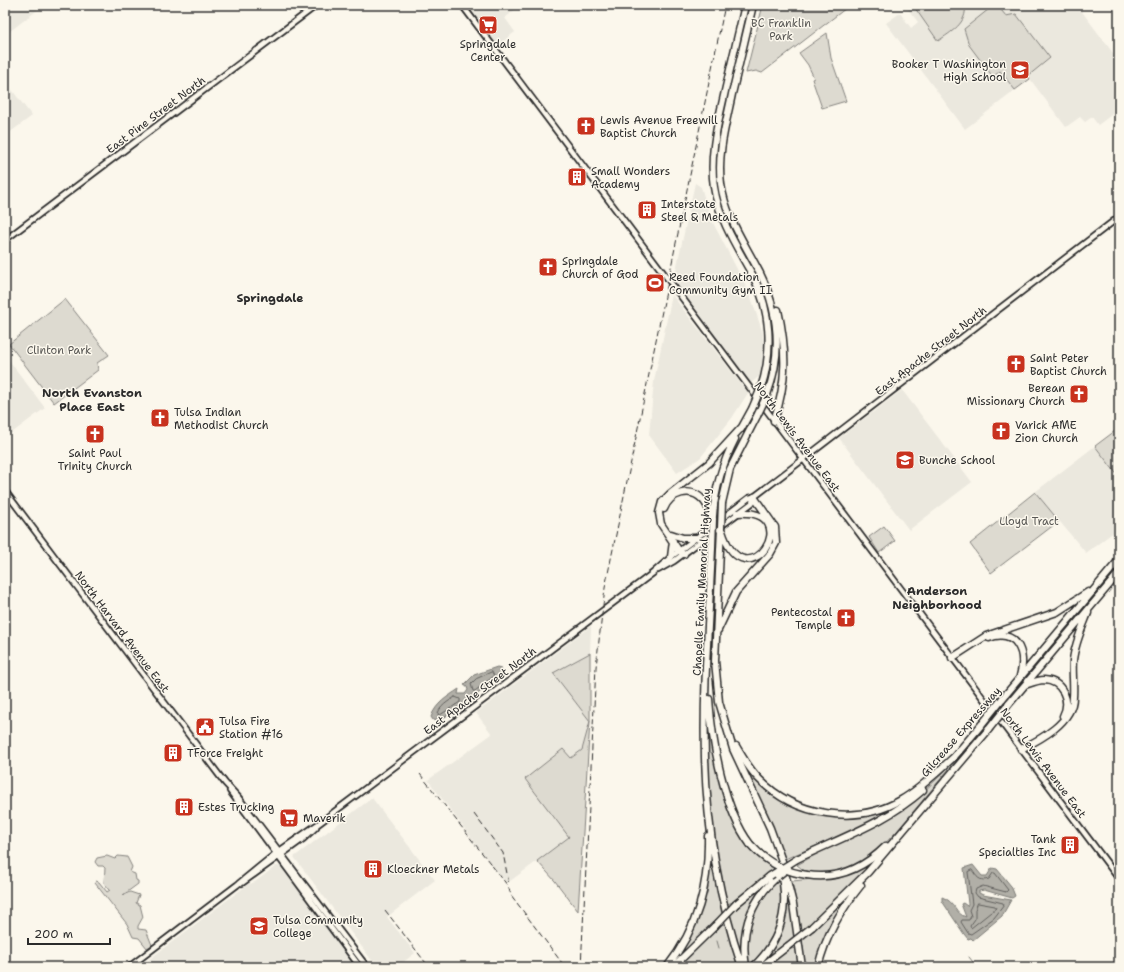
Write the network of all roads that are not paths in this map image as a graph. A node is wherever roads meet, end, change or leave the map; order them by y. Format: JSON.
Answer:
{"nodes":[{"id":1,"x":317,"y":5,"type":"edge"},
{"id":2,"x":462,"y":5,"type":"edge"},
{"id":3,"x":745,"y":5,"type":"edge"},
{"id":4,"x":753,"y":5,"type":"edge"},
{"id":5,"x":1119,"y":217,"type":"edge"},
{"id":6,"x":5,"y":240,"type":"edge"},
{"id":7,"x":754,"y":262,"type":"junction"},
{"id":8,"x":774,"y":420,"type":"junction"},
{"id":9,"x":742,"y":427,"type":"junction"},
{"id":10,"x":803,"y":460,"type":"junction"},
{"id":11,"x":5,"y":492,"type":"edge"},
{"id":12,"x":754,"y":497,"type":"junction"},
{"id":13,"x":712,"y":510,"type":"junction"},
{"id":14,"x":737,"y":513,"type":"junction"},
{"id":15,"x":671,"y":534,"type":"junction"},
{"id":16,"x":697,"y":538,"type":"junction"},
{"id":17,"x":722,"y":540,"type":"junction"},
{"id":18,"x":673,"y":541,"type":"junction"},
{"id":19,"x":682,"y":551,"type":"junction"},
{"id":20,"x":671,"y":557,"type":"junction"},
{"id":21,"x":1119,"y":560,"type":"edge"},
{"id":22,"x":654,"y":573,"type":"junction"},
{"id":23,"x":1119,"y":573,"type":"edge"},
{"id":24,"x":1097,"y":586,"type":"junction"},
{"id":25,"x":1090,"y":608,"type":"junction"},
{"id":26,"x":716,"y":633,"type":"junction"},
{"id":27,"x":952,"y":658,"type":"junction"},
{"id":28,"x":707,"y":672,"type":"junction"},
{"id":29,"x":1018,"y":680,"type":"junction"},
{"id":30,"x":1024,"y":686,"type":"junction"},
{"id":31,"x":727,"y":732,"type":"junction"},
{"id":32,"x":1021,"y":750,"type":"junction"},
{"id":33,"x":955,"y":756,"type":"junction"},
{"id":34,"x":706,"y":782,"type":"junction"},
{"id":35,"x":760,"y":805,"type":"junction"},
{"id":36,"x":912,"y":820,"type":"junction"},
{"id":37,"x":901,"y":833,"type":"junction"},
{"id":38,"x":278,"y":854,"type":"junction"},
{"id":39,"x":771,"y":878,"type":"junction"},
{"id":40,"x":1119,"y":879,"type":"edge"},
{"id":41,"x":327,"y":904,"type":"dead end"},
{"id":42,"x":320,"y":909,"type":"junction"},
{"id":43,"x":762,"y":964,"type":"edge"},
{"id":44,"x":129,"y":967,"type":"edge"},
{"id":45,"x":360,"y":967,"type":"edge"},
{"id":46,"x":367,"y":967,"type":"edge"},
{"id":47,"x":667,"y":967,"type":"edge"},
{"id":48,"x":673,"y":967,"type":"edge"},
{"id":49,"x":742,"y":967,"type":"edge"},
{"id":50,"x":746,"y":967,"type":"edge"},
{"id":51,"x":753,"y":967,"type":"edge"},
{"id":52,"x":802,"y":967,"type":"edge"},
{"id":53,"x":818,"y":967,"type":"edge"}],
"edges":[{"from":1,"to":6,"type":"main road","name":"East Pine Street North"},
{"from":2,"to":8,"type":"main road","name":"North Lewis Avenue East"},
{"from":3,"to":9,"type":"highway","name":"Chapelle Family Memorial Highway","bridge":true},
{"from":4,"to":7,"type":"highway","name":"Chapelle Family Memorial Highway"},
{"from":5,"to":10,"type":"main road","name":"East Apache Street North"},
{"from":7,"to":8,"type":"highway"},
{"from":7,"to":17,"type":"highway","name":"Chapelle Family Memorial Highway","bridge":true},
{"from":8,"to":10,"type":"main road","name":"North Lewis Avenue East"},
{"from":9,"to":13,"type":"highway","name":"Chapelle Family Memorial Highway"},
{"from":9,"to":18,"type":"highway"},
{"from":10,"to":12,"type":"main road","name":"East Apache Street North"},
{"from":10,"to":27,"type":"main road","name":"North Lewis Avenue East"},
{"from":11,"to":38,"type":"main road","name":"North Harvard Avenue East"},
{"from":12,"to":14,"type":"main road","name":"East Apache Street North"},
{"from":12,"to":16,"type":"main road","name":"East Apache Street North"},
{"from":12,"to":26,"type":"highway"},
{"from":13,"to":15,"type":"highway"},
{"from":13,"to":28,"type":"highway","name":"Chapelle Family Memorial Highway","bridge":true},
{"from":14,"to":17,"type":"highway"},
{"from":14,"to":19,"type":"main road","name":"East Apache Street North"},
{"from":15,"to":16,"type":"highway"},
{"from":15,"to":19,"type":"highway"},
{"from":16,"to":19,"type":"main road","name":"East Apache Street North"},
{"from":17,"to":26,"type":"highway","name":"Chapelle Family Memorial Highway"},
{"from":18,"to":19,"type":"highway"},
{"from":18,"to":20,"type":"highway"},
{"from":19,"to":20,"type":"main road","name":"East Apache Street North"},
{"from":19,"to":22,"type":"main road","name":"East Apache Street North"},
{"from":20,"to":22,"type":"main road","name":"East Apache Street North"},
{"from":21,"to":24,"type":"highway","name":"Gilcrease Expressway"},
{"from":22,"to":38,"type":"main road","name":"East Apache Street North"},
{"from":23,"to":25,"type":"highway","name":"Gilcrease Expressway"},
{"from":24,"to":27,"type":"highway"},
{"from":24,"to":29,"type":"highway","name":"Gilcrease Expressway"},
{"from":25,"to":30,"type":"highway","name":"Gilcrease Expressway"},
{"from":25,"to":32,"type":"highway"},
{"from":26,"to":31,"type":"highway","name":"Chapelle Family Memorial Highway"},
{"from":27,"to":29,"type":"highway"},
{"from":27,"to":32,"type":"main road","name":"North Lewis Avenue East"},
{"from":28,"to":34,"type":"highway","name":"Chapelle Family Memorial Highway"},
{"from":28,"to":36,"type":"highway","bridge":true},
{"from":29,"to":33,"type":"highway","name":"Gilcrease Expressway","bridge":true},
{"from":30,"to":32,"type":"highway"},
{"from":30,"to":36,"type":"highway","name":"Gilcrease Expressway","bridge":true},
{"from":31,"to":33,"type":"highway"},
{"from":31,"to":35,"type":"highway","name":"Chapelle Family Memorial Highway"},
{"from":32,"to":40,"type":"main road","name":"North Lewis Avenue East"},
{"from":33,"to":39,"type":"highway","name":"Gilcrease Expressway","bridge":true},
{"from":34,"to":47,"type":"highway"},
{"from":34,"to":49,"type":"highway","name":"Chapelle Family Memorial Highway"},
{"from":35,"to":43,"type":"highway"},
{"from":35,"to":52,"type":"highway","name":"Chapelle Family Memorial Highway"},
{"from":36,"to":37,"type":"highway","name":"Gilcrease Expressway"},
{"from":37,"to":43,"type":"highway","name":"Gilcrease Expressway","bridge":true},
{"from":37,"to":53,"type":"highway"},
{"from":38,"to":42,"type":"main road","name":"North Harvard Avenue East"},
{"from":38,"to":44,"type":"main road","name":"East Apache Street North"},
{"from":39,"to":48,"type":"highway","bridge":true},
{"from":39,"to":50,"type":"highway"},
{"from":41,"to":42,"type":"main road"},
{"from":42,"to":45,"type":"main road","name":"North Harvard Avenue East"},
{"from":42,"to":46,"type":"main road","name":"North Harvard Avenue East"},
{"from":43,"to":51,"type":"highway"}]}
